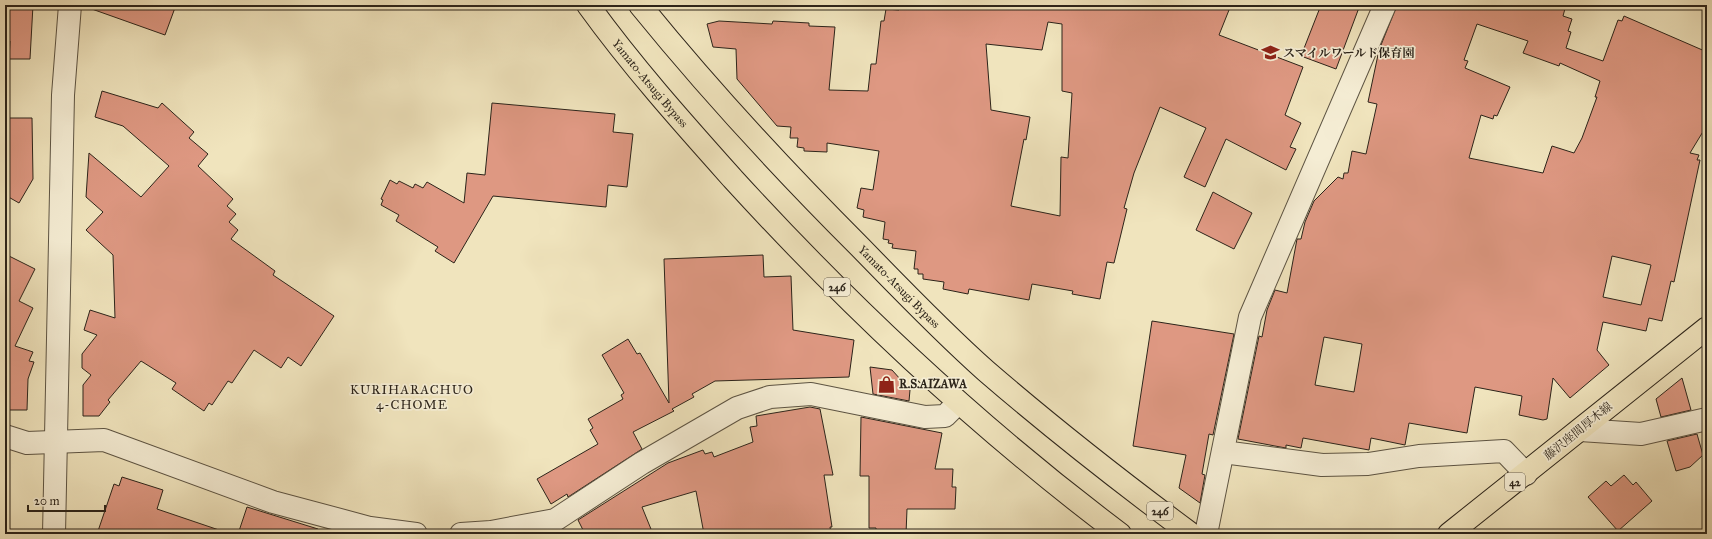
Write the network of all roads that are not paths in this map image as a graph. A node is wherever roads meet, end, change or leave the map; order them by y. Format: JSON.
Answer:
{"nodes":[{"id":1,"x":70,"y":5,"type":"edge"},
{"id":2,"x":588,"y":5,"type":"edge"},
{"id":3,"x":640,"y":5,"type":"edge"},
{"id":4,"x":1385,"y":5,"type":"edge"},
{"id":5,"x":1707,"y":328,"type":"edge"},
{"id":6,"x":958,"y":403,"type":"junction"},
{"id":7,"x":1707,"y":419,"type":"edge"},
{"id":8,"x":1580,"y":430,"type":"junction"},
{"id":9,"x":5,"y":436,"type":"edge"},
{"id":10,"x":58,"y":443,"type":"junction"},
{"id":11,"x":1223,"y":452,"type":"junction"},
{"id":12,"x":1526,"y":474,"type":"junction"},
{"id":13,"x":558,"y":527,"type":"edge"},
{"id":14,"x":54,"y":534,"type":"edge"},
{"id":15,"x":416,"y":534,"type":"edge"},
{"id":16,"x":461,"y":534,"type":"edge"},
{"id":17,"x":1120,"y":534,"type":"edge"},
{"id":18,"x":1191,"y":534,"type":"edge"},
{"id":19,"x":1206,"y":534,"type":"edge"},
{"id":20,"x":1449,"y":534,"type":"edge"}],
"edges":[{"from":1,"to":10,"type":"street"},
{"from":2,"to":6,"type":"main road","name":"Yamato-Atsugi Bypass","number":"246"},
{"from":3,"to":18,"type":"main road","name":"Yamato-Atsugi Bypass","number":"246"},
{"from":4,"to":11,"type":"street"},
{"from":5,"to":8,"type":"main road","name":"藤沢座間厚木線","number":"42"},
{"from":6,"to":13,"type":"street"},
{"from":6,"to":17,"type":"main road","name":"Yamato-Atsugi Bypass","number":"246"},
{"from":7,"to":8,"type":"street"},
{"from":8,"to":12,"type":"main road","name":"藤沢座間厚木線","number":"42"},
{"from":9,"to":10,"type":"street"},
{"from":10,"to":14,"type":"street"},
{"from":10,"to":15,"type":"street"},
{"from":11,"to":12,"type":"street"},
{"from":11,"to":19,"type":"street"},
{"from":12,"to":20,"type":"main road","name":"藤沢座間厚木線","number":"42"},
{"from":13,"to":16,"type":"street"}]}
